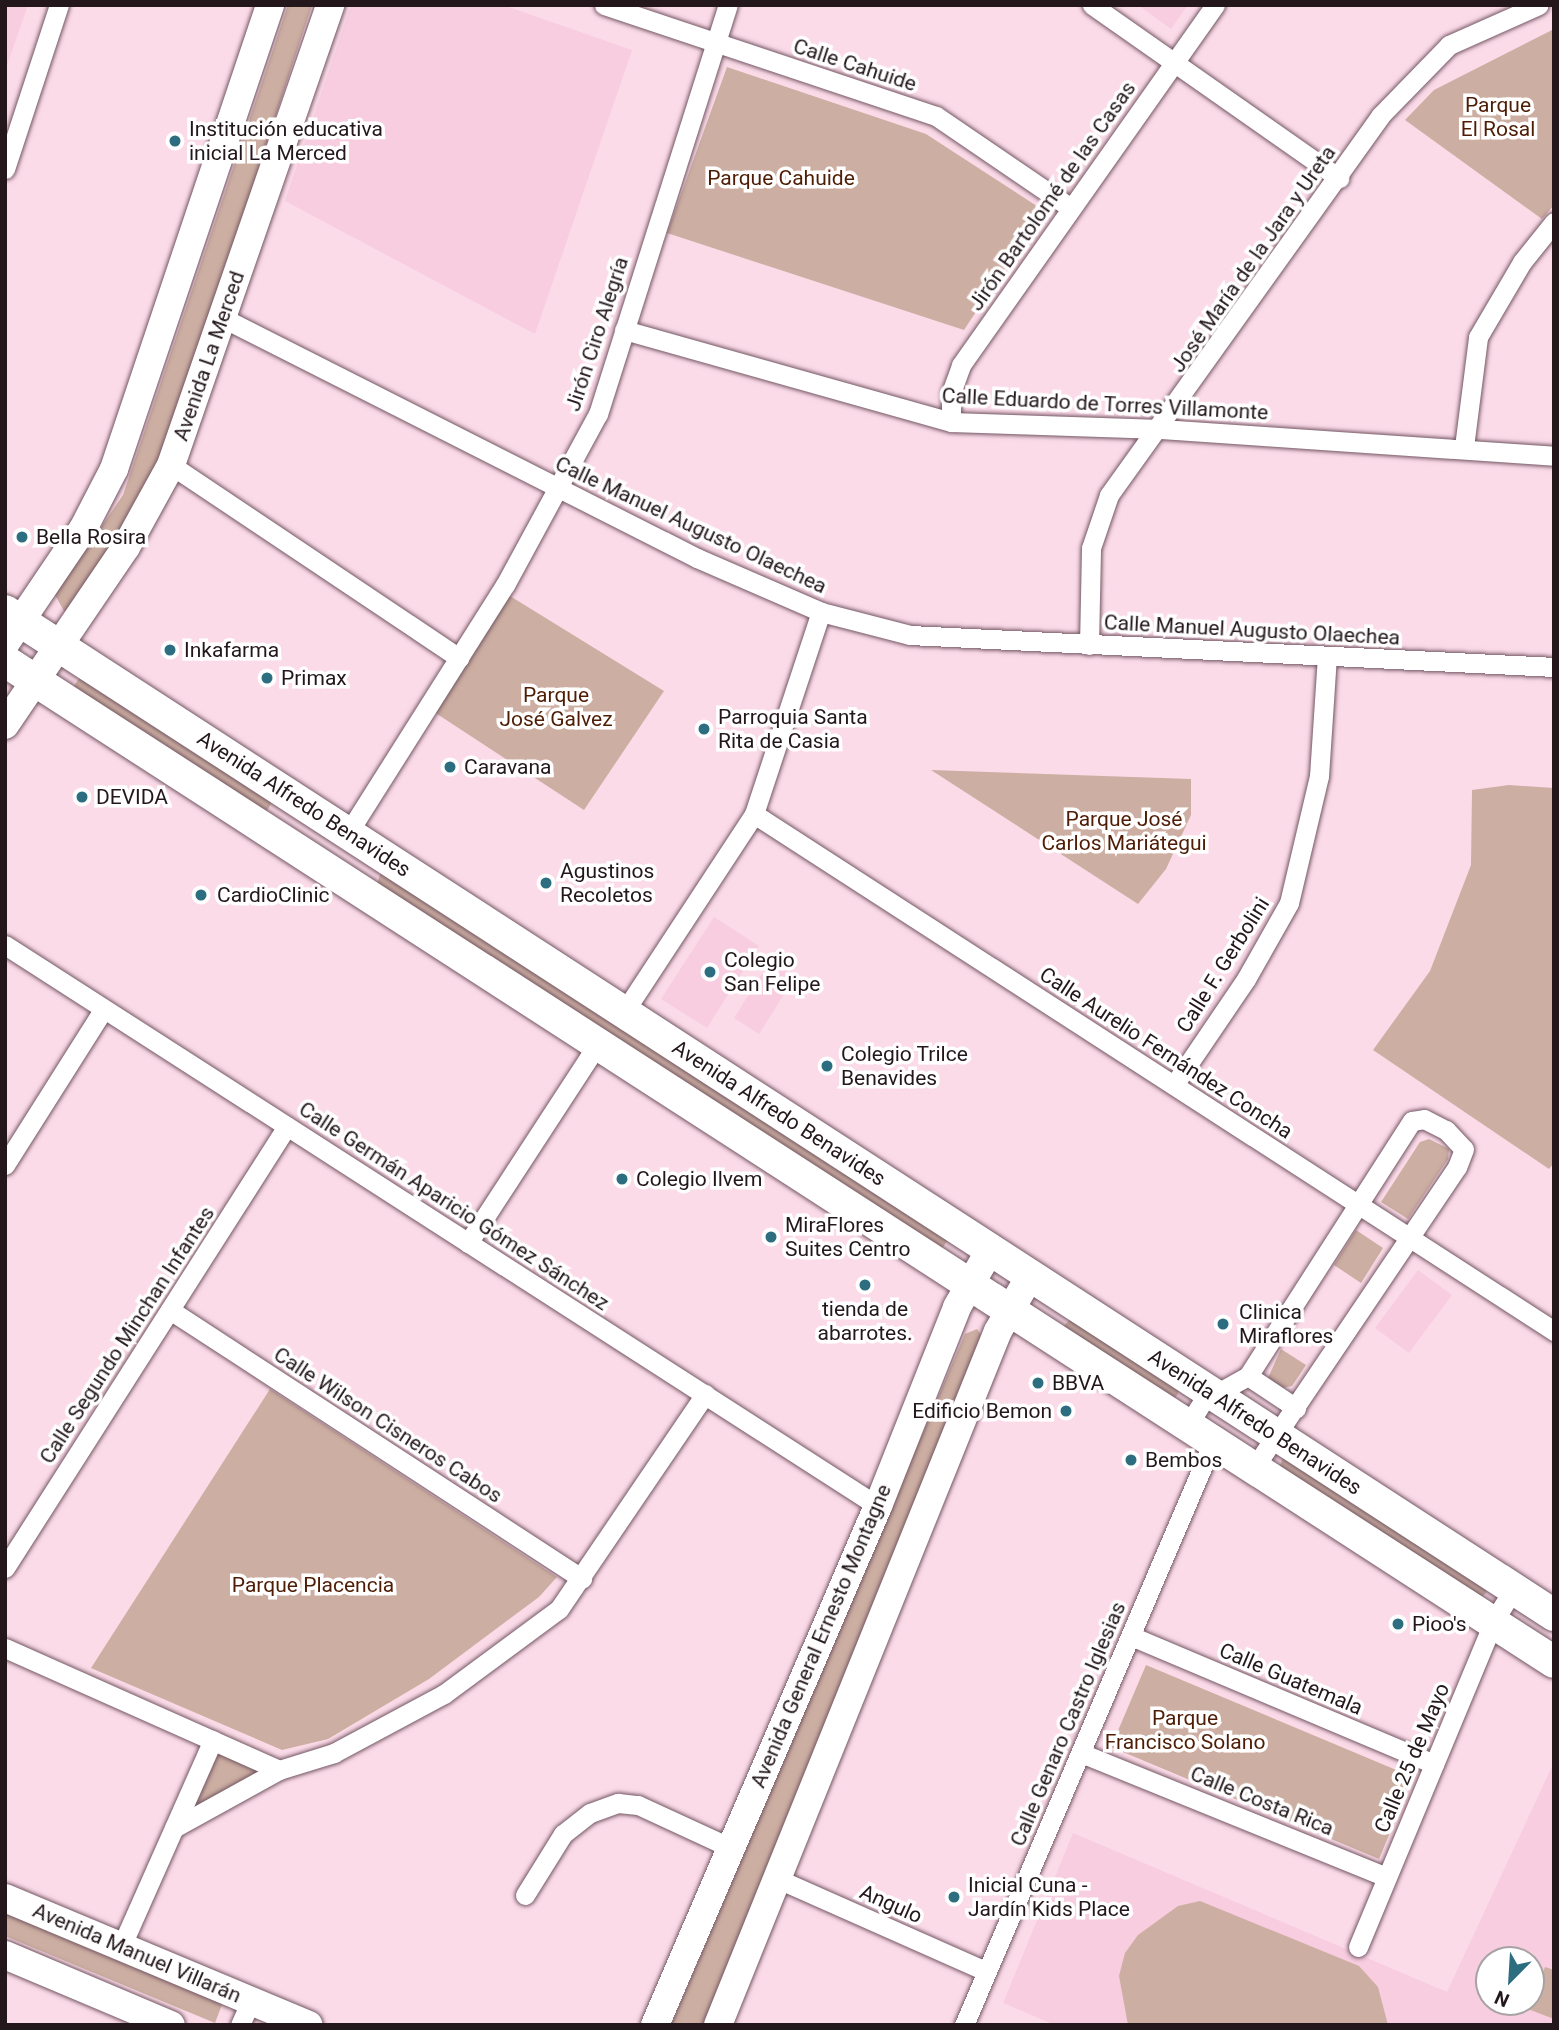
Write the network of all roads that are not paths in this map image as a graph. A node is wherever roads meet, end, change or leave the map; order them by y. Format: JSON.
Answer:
{"nodes":[{"id":1,"x":59,"y":5,"type":"edge"},
{"id":2,"x":270,"y":5,"type":"edge"},
{"id":3,"x":330,"y":5,"type":"edge"},
{"id":4,"x":604,"y":5,"type":"edge"},
{"id":5,"x":728,"y":5,"type":"edge"},
{"id":6,"x":1092,"y":5,"type":"edge"},
{"id":7,"x":1215,"y":5,"type":"edge"},
{"id":8,"x":1539,"y":5,"type":"edge"},
{"id":9,"x":715,"y":43,"type":"junction"},
{"id":10,"x":1173,"y":61,"type":"junction"},
{"id":11,"x":5,"y":169,"type":"edge"},
{"id":12,"x":1339,"y":177,"type":"junction"},
{"id":13,"x":1071,"y":208,"type":"junction"},
{"id":14,"x":1554,"y":222,"type":"edge"},
{"id":15,"x":221,"y":317,"type":"junction"},
{"id":16,"x":624,"y":330,"type":"junction"},
{"id":17,"x":951,"y":422,"type":"junction"},
{"id":18,"x":1161,"y":429,"type":"junction"},
{"id":19,"x":1464,"y":447,"type":"junction"},
{"id":20,"x":1554,"y":456,"type":"edge"},
{"id":21,"x":171,"y":465,"type":"junction"},
{"id":22,"x":559,"y":489,"type":"junction"},
{"id":23,"x":821,"y":612,"type":"junction"},
{"id":24,"x":11,"y":625,"type":"edge"},
{"id":25,"x":59,"y":645,"type":"junction"},
{"id":26,"x":1090,"y":645,"type":"junction"},
{"id":27,"x":459,"y":657,"type":"junction"},
{"id":28,"x":1326,"y":657,"type":"junction"},
{"id":29,"x":5,"y":661,"type":"edge"},
{"id":30,"x":1554,"y":667,"type":"edge"},
{"id":31,"x":34,"y":680,"type":"junction"},
{"id":32,"x":5,"y":725,"type":"edge"},
{"id":33,"x":754,"y":814,"type":"junction"},
{"id":34,"x":348,"y":833,"type":"junction"},
{"id":35,"x":5,"y":945,"type":"edge"},
{"id":36,"x":103,"y":1010,"type":"junction"},
{"id":37,"x":624,"y":1012,"type":"junction"},
{"id":38,"x":597,"y":1045,"type":"junction"},
{"id":39,"x":1174,"y":1085,"type":"junction"},
{"id":40,"x":288,"y":1126,"type":"junction"},
{"id":41,"x":5,"y":1165,"type":"edge"},
{"id":42,"x":1358,"y":1204,"type":"junction"},
{"id":43,"x":1411,"y":1238,"type":"junction"},
{"id":44,"x":468,"y":1243,"type":"junction"},
{"id":45,"x":990,"y":1250,"type":"junction"},
{"id":46,"x":1030,"y":1276,"type":"junction"},
{"id":47,"x":969,"y":1285,"type":"junction"},
{"id":48,"x":170,"y":1310,"type":"junction"},
{"id":49,"x":1009,"y":1311,"type":"junction"},
{"id":50,"x":1554,"y":1331,"type":"edge"},
{"id":51,"x":1248,"y":1376,"type":"junction"},
{"id":52,"x":705,"y":1394,"type":"junction"},
{"id":53,"x":1218,"y":1397,"type":"junction"},
{"id":54,"x":1296,"y":1408,"type":"junction"},
{"id":55,"x":1200,"y":1433,"type":"junction"},
{"id":56,"x":1275,"y":1436,"type":"junction"},
{"id":57,"x":1255,"y":1466,"type":"junction"},
{"id":58,"x":878,"y":1506,"type":"junction"},
{"id":59,"x":5,"y":1568,"type":"edge"},
{"id":60,"x":582,"y":1580,"type":"junction"},
{"id":61,"x":1514,"y":1589,"type":"junction"},
{"id":62,"x":1554,"y":1615,"type":"edge"},
{"id":63,"x":1493,"y":1622,"type":"junction"},
{"id":64,"x":1131,"y":1636,"type":"junction"},
{"id":65,"x":5,"y":1648,"type":"edge"},
{"id":66,"x":1554,"y":1662,"type":"edge"},
{"id":67,"x":213,"y":1740,"type":"junction"},
{"id":68,"x":1081,"y":1753,"type":"junction"},
{"id":69,"x":1434,"y":1764,"type":"junction"},
{"id":70,"x":279,"y":1770,"type":"junction"},
{"id":71,"x":174,"y":1828,"type":"junction"},
{"id":72,"x":729,"y":1847,"type":"junction"},
{"id":73,"x":1387,"y":1877,"type":"junction"},
{"id":74,"x":778,"y":1879,"type":"junction"},
{"id":75,"x":525,"y":1895,"type":"dead end"},
{"id":76,"x":5,"y":1898,"type":"edge"},
{"id":77,"x":122,"y":1945,"type":"junction"},
{"id":78,"x":1358,"y":1947,"type":"dead end"},
{"id":79,"x":5,"y":1955,"type":"edge"},
{"id":80,"x":986,"y":1971,"type":"junction"},
{"id":81,"x":246,"y":2012,"type":"edge"},
{"id":82,"x":171,"y":2025,"type":"edge"},
{"id":83,"x":307,"y":2025,"type":"edge"},
{"id":84,"x":655,"y":2025,"type":"edge"},
{"id":85,"x":718,"y":2025,"type":"edge"},
{"id":86,"x":964,"y":2025,"type":"edge"}],
"edges":[{"from":1,"to":11,"type":"street"},
{"from":2,"to":24,"type":"main road"},
{"from":3,"to":15,"type":"main road","name":"Avenida La Merced"},
{"from":4,"to":9,"type":"street","name":"Calle Cahuide"},
{"from":5,"to":9,"type":"street","name":"Jirón Ciro Alegría"},
{"from":6,"to":10,"type":"street"},
{"from":7,"to":10,"type":"street","name":"Jirón Bartolomé de las Casas"},
{"from":8,"to":12,"type":"street","name":"José María de la Jara y Ureta"},
{"from":9,"to":13,"type":"street","name":"Calle Cahuide"},
{"from":9,"to":16,"type":"street","name":"Jirón Ciro Alegría"},
{"from":10,"to":12,"type":"street"},
{"from":10,"to":13,"type":"street","name":"Jirón Bartolomé de las Casas"},
{"from":12,"to":18,"type":"street","name":"José María de la Jara y Ureta"},
{"from":13,"to":17,"type":"street","name":"Jirón Bartolomé de las Casas"},
{"from":14,"to":19,"type":"street"},
{"from":15,"to":21,"type":"main road","name":"Avenida La Merced"},
{"from":15,"to":22,"type":"street","name":"Calle Manuel Augusto Olaechea"},
{"from":16,"to":17,"type":"street","name":"Calle Eduardo de Torres Villamonte"},
{"from":16,"to":22,"type":"street","name":"Jirón Ciro Alegría"},
{"from":17,"to":18,"type":"street","name":"Calle Eduardo de Torres Villamonte"},
{"from":18,"to":19,"type":"street","name":"Calle Eduardo de Torres Villamonte"},
{"from":18,"to":26,"type":"street","name":"José María de la Jara y Ureta"},
{"from":19,"to":20,"type":"street","name":"Calle Eduardo de Torres Villamonte"},
{"from":21,"to":25,"type":"main road","name":"Avenida La Merced"},
{"from":21,"to":27,"type":"street"},
{"from":22,"to":23,"type":"street","name":"Calle Manuel Augusto Olaechea"},
{"from":22,"to":27,"type":"street","name":"Jirón Ciro Alegría"},
{"from":23,"to":26,"type":"street","name":"Calle Manuel Augusto Olaechea"},
{"from":23,"to":33,"type":"street"},
{"from":24,"to":25,"type":"main road","name":"Avenida Alfredo Benavides"},
{"from":25,"to":31,"type":"main road","name":"Avenida La Merced"},
{"from":25,"to":34,"type":"main road","name":"Avenida Alfredo Benavides"},
{"from":26,"to":28,"type":"street","name":"Calle Manuel Augusto Olaechea"},
{"from":27,"to":34,"type":"street","name":"Jirón Ciro Alegría"},
{"from":28,"to":30,"type":"street","name":"Calle Manuel Augusto Olaechea"},
{"from":28,"to":39,"type":"street","name":"Calle F. Gerbolini"},
{"from":29,"to":31,"type":"main road","name":"Avenida Alfredo Benavides"},
{"from":31,"to":32,"type":"main road","name":"Avenida La Merced"},
{"from":31,"to":38,"type":"main road","name":"Avenida Alfredo Benavides"},
{"from":33,"to":37,"type":"street"},
{"from":33,"to":39,"type":"street","name":"Calle Aurelio Fernández Concha"},
{"from":34,"to":37,"type":"main road","name":"Avenida Alfredo Benavides"},
{"from":35,"to":36,"type":"street","name":"Calle Germán Aparicio Gómez Sánchez"},
{"from":36,"to":40,"type":"street","name":"Calle Germán Aparicio Gómez Sánchez"},
{"from":36,"to":41,"type":"street"},
{"from":37,"to":45,"type":"main road","name":"Avenida Alfredo Benavides"},
{"from":38,"to":44,"type":"street"},
{"from":38,"to":47,"type":"main road","name":"Avenida Alfredo Benavides"},
{"from":39,"to":42,"type":"street","name":"Calle Aurelio Fernández Concha"},
{"from":40,"to":44,"type":"street","name":"Calle Germán Aparicio Gómez Sánchez"},
{"from":40,"to":48,"type":"street","name":"Calle Segundo Minchan Infantes"},
{"from":42,"to":43,"type":"street","name":"Calle Aurelio Fernández Concha"},
{"from":42,"to":43,"type":"street"},
{"from":42,"to":51,"type":"street"},
{"from":43,"to":50,"type":"street","name":"Calle Aurelio Fernández Concha"},
{"from":43,"to":54,"type":"street"},
{"from":44,"to":52,"type":"street","name":"Calle Germán Aparicio Gómez Sánchez"},
{"from":45,"to":46,"type":"main road","name":"Avenida Alfredo Benavides"},
{"from":45,"to":47,"type":"main road","name":"Avenida General Ernesto Montagne"},
{"from":46,"to":49,"type":"main road"},
{"from":46,"to":53,"type":"main road","name":"Avenida Alfredo Benavides"},
{"from":47,"to":49,"type":"main road","name":"Avenida Alfredo Benavides"},
{"from":47,"to":58,"type":"main road","name":"Avenida General Ernesto Montagne"},
{"from":48,"to":59,"type":"street","name":"Calle Segundo Minchan Infantes"},
{"from":48,"to":60,"type":"street","name":"Calle Wilson Cisneros Cabos"},
{"from":49,"to":55,"type":"main road","name":"Avenida Alfredo Benavides"},
{"from":49,"to":74,"type":"main road"},
{"from":51,"to":53,"type":"street","name":"Calle Genaro Castro Iglesias"},
{"from":51,"to":54,"type":"street"},
{"from":52,"to":58,"type":"street","name":"Calle Germán Aparicio Gómez Sánchez"},
{"from":52,"to":60,"type":"street"},
{"from":53,"to":55,"type":"street","name":"Calle Genaro Castro Iglesias"},
{"from":53,"to":56,"type":"main road","name":"Avenida Alfredo Benavides"},
{"from":54,"to":56,"type":"street"},
{"from":55,"to":57,"type":"main road","name":"Avenida Alfredo Benavides"},
{"from":55,"to":64,"type":"street","name":"Calle Genaro Castro Iglesias"},
{"from":56,"to":57,"type":"street"},
{"from":56,"to":61,"type":"main road","name":"Avenida Alfredo Benavides"},
{"from":57,"to":63,"type":"main road","name":"Avenida Alfredo Benavides"},
{"from":58,"to":72,"type":"main road","name":"Avenida General Ernesto Montagne"},
{"from":60,"to":70,"type":"street"},
{"from":61,"to":62,"type":"main road","name":"Avenida Alfredo Benavides"},
{"from":61,"to":63,"type":"street","name":"Calle 25 de Mayo"},
{"from":63,"to":66,"type":"main road","name":"Avenida Alfredo Benavides"},
{"from":63,"to":69,"type":"street","name":"Calle 25 de Mayo"},
{"from":64,"to":68,"type":"street","name":"Calle Genaro Castro Iglesias"},
{"from":64,"to":69,"type":"street","name":"Calle Guatemala"},
{"from":65,"to":67,"type":"street"},
{"from":67,"to":70,"type":"street"},
{"from":67,"to":71,"type":"street"},
{"from":68,"to":73,"type":"street","name":"Calle Costa Rica"},
{"from":68,"to":80,"type":"street","name":"Calle Genaro Castro Iglesias"},
{"from":69,"to":73,"type":"street","name":"Calle 25 de Mayo"},
{"from":70,"to":71,"type":"street"},
{"from":71,"to":77,"type":"street"},
{"from":72,"to":75,"type":"street"},
{"from":72,"to":84,"type":"main road","name":"Avenida General Ernesto Montagne"},
{"from":73,"to":78,"type":"street","name":"Calle 25 de Mayo"},
{"from":74,"to":80,"type":"street","name":"Angulo"},
{"from":74,"to":85,"type":"main road"},
{"from":76,"to":77,"type":"main road","name":"Avenida Manuel Villarán"},
{"from":77,"to":81,"type":"main road","name":"Avenida Manuel Villarán"},
{"from":79,"to":82,"type":"main road"},
{"from":80,"to":86,"type":"street","name":"Calle Genaro Castro Iglesias"},
{"from":81,"to":83,"type":"main road","name":"Avenida Manuel Villarán"}]}
